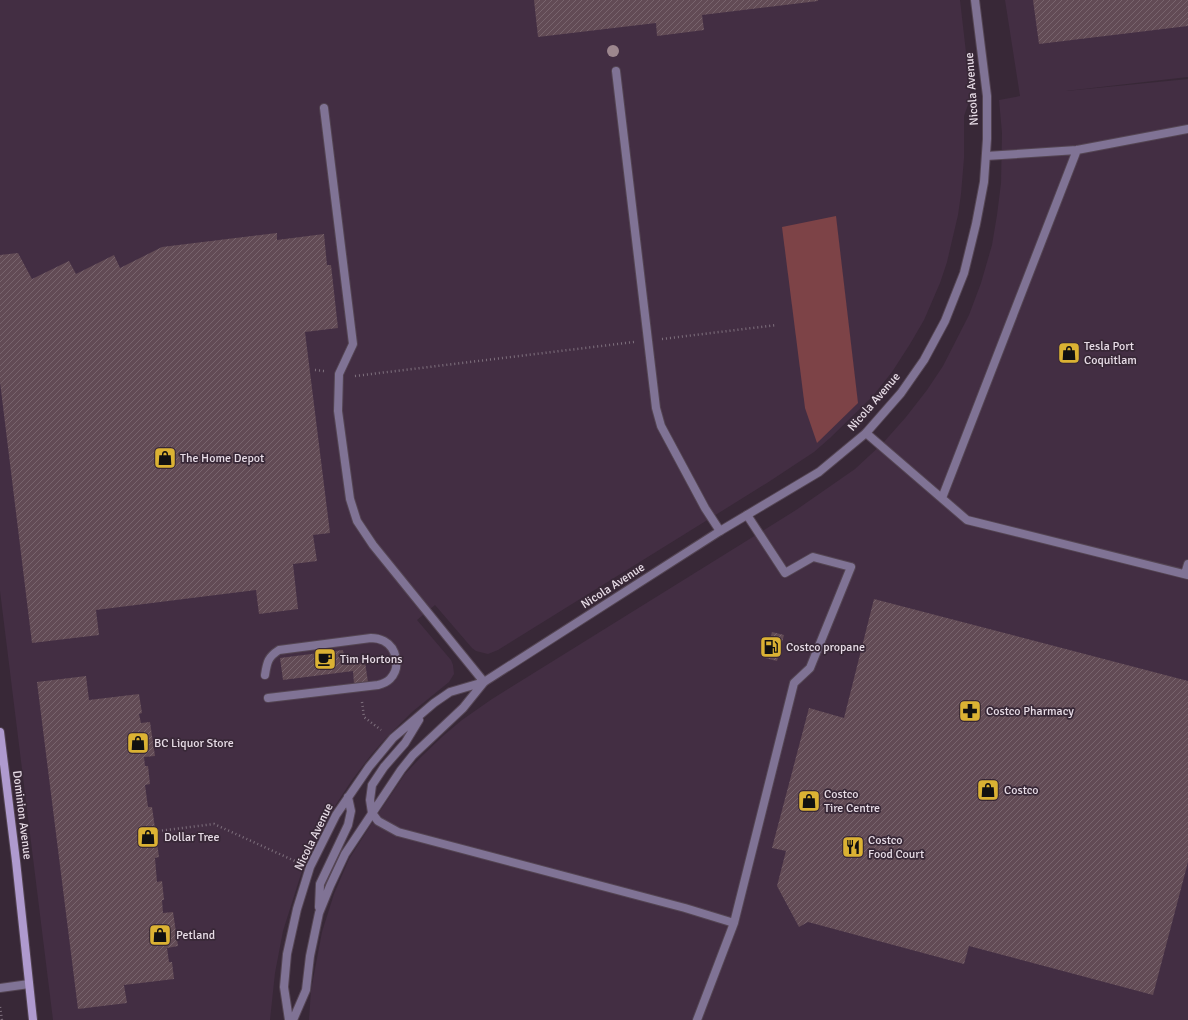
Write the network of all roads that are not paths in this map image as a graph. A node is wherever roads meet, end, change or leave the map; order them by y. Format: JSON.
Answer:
{"nodes":[{"id":1,"x":975,"y":0,"type":"edge"},
{"id":2,"x":616,"y":71,"type":"dead end"},
{"id":3,"x":324,"y":108,"type":"dead end"},
{"id":4,"x":1188,"y":129,"type":"edge"},
{"id":5,"x":1077,"y":150,"type":"junction"},
{"id":6,"x":986,"y":156,"type":"junction"},
{"id":7,"x":866,"y":433,"type":"junction"},
{"id":8,"x":942,"y":498,"type":"junction"},
{"id":9,"x":747,"y":515,"type":"junction"},
{"id":10,"x":720,"y":532,"type":"junction"},
{"id":11,"x":1188,"y":564,"type":"edge"},
{"id":12,"x":1187,"y":575,"type":"edge"},
{"id":13,"x":265,"y":675,"type":"dead end"},
{"id":14,"x":484,"y":682,"type":"junction"},
{"id":15,"x":268,"y":698,"type":"dead end"},
{"id":16,"x":423,"y":713,"type":"junction"},
{"id":17,"x":0,"y":732,"type":"edge"},
{"id":18,"x":348,"y":797,"type":"junction"},
{"id":19,"x":372,"y":813,"type":"junction"},
{"id":20,"x":319,"y":914,"type":"junction"},
{"id":21,"x":734,"y":923,"type":"junction"},
{"id":22,"x":29,"y":984,"type":"junction"},
{"id":23,"x":0,"y":988,"type":"edge"},
{"id":24,"x":33,"y":1020,"type":"edge"},
{"id":25,"x":289,"y":1020,"type":"edge"},
{"id":26,"x":293,"y":1020,"type":"edge"},
{"id":27,"x":697,"y":1020,"type":"edge"}],
"edges":[{"from":1,"to":6,"type":"street","name":"Nicola Avenue"},
{"from":2,"to":10,"type":"street"},
{"from":3,"to":14,"type":"street"},
{"from":4,"to":5,"type":"street"},
{"from":5,"to":6,"type":"street"},
{"from":5,"to":8,"type":"street"},
{"from":6,"to":7,"type":"street","name":"Nicola Avenue"},
{"from":7,"to":8,"type":"street"},
{"from":7,"to":9,"type":"street","name":"Nicola Avenue"},
{"from":8,"to":12,"type":"street"},
{"from":9,"to":10,"type":"street","name":"Nicola Avenue"},
{"from":9,"to":21,"type":"street"},
{"from":10,"to":14,"type":"street","name":"Nicola Avenue"},
{"from":11,"to":12,"type":"street"},
{"from":13,"to":15,"type":"street"},
{"from":14,"to":16,"type":"street","name":"Nicola Avenue"},
{"from":14,"to":19,"type":"street","name":"Nicola Avenue"},
{"from":16,"to":18,"type":"street","name":"Nicola Avenue"},
{"from":16,"to":19,"type":"street"},
{"from":17,"to":22,"type":"main road","name":"Dominion Avenue"},
{"from":18,"to":20,"type":"street"},
{"from":18,"to":25,"type":"street","name":"Nicola Avenue"},
{"from":19,"to":20,"type":"street","name":"Nicola Avenue"},
{"from":19,"to":21,"type":"street"},
{"from":20,"to":26,"type":"street","name":"Nicola Avenue"},
{"from":21,"to":27,"type":"street"},
{"from":22,"to":23,"type":"street"},
{"from":22,"to":24,"type":"main road","name":"Dominion Avenue"}]}
